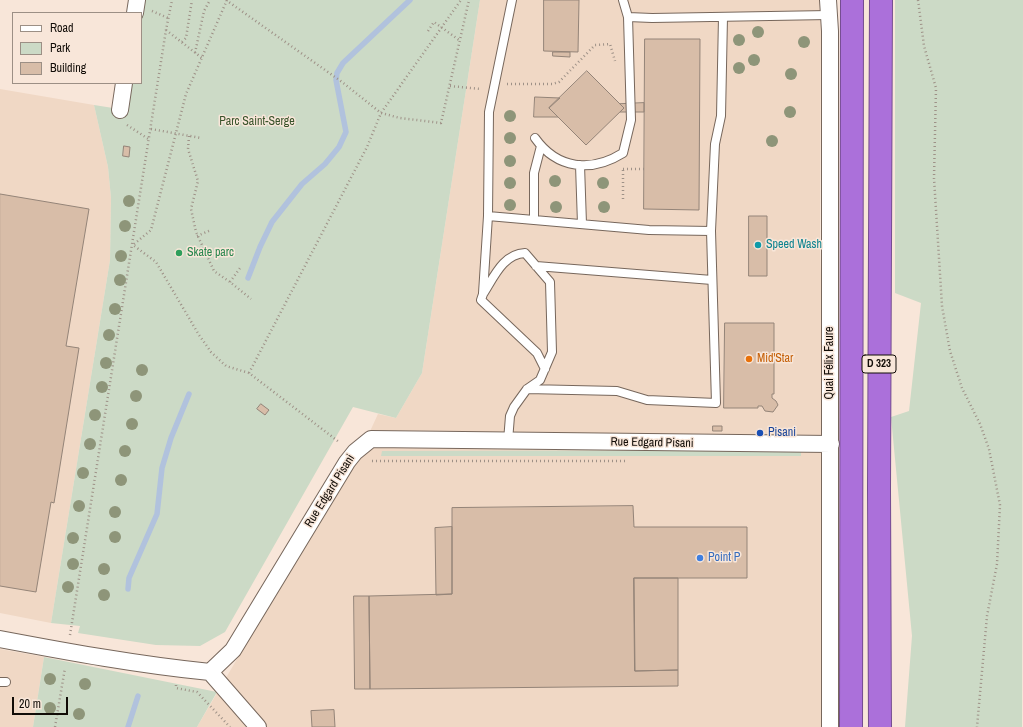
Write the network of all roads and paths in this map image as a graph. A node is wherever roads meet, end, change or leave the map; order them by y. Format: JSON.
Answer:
{"nodes":[{"id":1,"x":137,"y":0,"type":"edge"},
{"id":2,"x":172,"y":0,"type":"edge"},
{"id":3,"x":192,"y":0,"type":"edge"},
{"id":4,"x":210,"y":0,"type":"edge"},
{"id":5,"x":226,"y":0,"type":"edge"},
{"id":6,"x":461,"y":0,"type":"edge"},
{"id":7,"x":469,"y":0,"type":"edge"},
{"id":8,"x":512,"y":0,"type":"edge"},
{"id":9,"x":623,"y":0,"type":"edge"},
{"id":10,"x":852,"y":0,"type":"edge"},
{"id":11,"x":881,"y":0,"type":"edge"},
{"id":12,"x":918,"y":0,"type":"edge"},
{"id":13,"x":829,"y":7,"type":"edge"},
{"id":14,"x":135,"y":12,"type":"edge"},
{"id":15,"x":628,"y":17,"type":"junction"},
{"id":16,"x":723,"y":17,"type":"junction"},
{"id":17,"x":441,"y":27,"type":"junction"},
{"id":18,"x":166,"y":30,"type":"junction"},
{"id":19,"x":428,"y":31,"type":"dead end"},
{"id":20,"x":459,"y":40,"type":"junction"},
{"id":21,"x":182,"y":42,"type":"junction"},
{"id":22,"x":195,"y":53,"type":"junction"},
{"id":23,"x":202,"y":58,"type":"junction"},
{"id":24,"x":616,"y":67,"type":"dead end"},
{"id":25,"x":124,"y":84,"type":"edge"},
{"id":26,"x":450,"y":86,"type":"junction"},
{"id":27,"x":494,"y":86,"type":"junction"},
{"id":28,"x":120,"y":110,"type":"joint"},
{"id":29,"x":381,"y":113,"type":"junction"},
{"id":30,"x":151,"y":129,"type":"junction"},
{"id":31,"x":175,"y":133,"type":"junction"},
{"id":32,"x":189,"y":136,"type":"junction"},
{"id":33,"x":201,"y":138,"type":"dead end"},
{"id":34,"x":535,"y":138,"type":"dead end"},
{"id":35,"x":150,"y":140,"type":"junction"},
{"id":36,"x":541,"y":146,"type":"junction"},
{"id":37,"x":623,"y":153,"type":"junction"},
{"id":38,"x":580,"y":165,"type":"junction"},
{"id":39,"x":644,"y":168,"type":"dead end"},
{"id":40,"x":623,"y":169,"type":"junction"},
{"id":41,"x":623,"y":199,"type":"dead end"},
{"id":42,"x":488,"y":216,"type":"junction"},
{"id":43,"x":534,"y":220,"type":"junction"},
{"id":44,"x":582,"y":224,"type":"junction"},
{"id":45,"x":212,"y":230,"type":"dead end"},
{"id":46,"x":711,"y":231,"type":"junction"},
{"id":47,"x":197,"y":236,"type":"junction"},
{"id":48,"x":133,"y":245,"type":"junction"},
{"id":49,"x":536,"y":266,"type":"junction"},
{"id":50,"x":240,"y":268,"type":"dead end"},
{"id":51,"x":712,"y":280,"type":"junction"},
{"id":52,"x":230,"y":282,"type":"junction"},
{"id":53,"x":483,"y":294,"type":"junction"},
{"id":54,"x":251,"y":300,"type":"dead end"},
{"id":55,"x":545,"y":369,"type":"junction"},
{"id":56,"x":249,"y":373,"type":"junction"},
{"id":57,"x":527,"y":389,"type":"junction"},
{"id":58,"x":508,"y":441,"type":"junction"},
{"id":59,"x":339,"y":442,"type":"dead end"},
{"id":60,"x":831,"y":444,"type":"junction"},
{"id":61,"x":370,"y":460,"type":"dead end"},
{"id":62,"x":635,"y":461,"type":"dead end"},
{"id":63,"x":0,"y":639,"type":"edge"},
{"id":64,"x":69,"y":643,"type":"dead end"},
{"id":65,"x":66,"y":664,"type":"dead end"},
{"id":66,"x":178,"y":669,"type":"junction"},
{"id":67,"x":210,"y":672,"type":"junction"},
{"id":68,"x":55,"y":727,"type":"edge"},
{"id":69,"x":230,"y":727,"type":"edge"},
{"id":70,"x":258,"y":727,"type":"edge"},
{"id":71,"x":830,"y":727,"type":"edge"},
{"id":72,"x":851,"y":727,"type":"edge"},
{"id":73,"x":880,"y":727,"type":"edge"},
{"id":74,"x":977,"y":727,"type":"edge"}],
"edges":[{"from":1,"to":14,"type":"street"},
{"from":2,"to":18,"type":"path"},
{"from":3,"to":21,"type":"path"},
{"from":4,"to":22,"type":"path"},
{"from":5,"to":23,"type":"path"},
{"from":5,"to":29,"type":"path"},
{"from":6,"to":17,"type":"path"},
{"from":7,"to":20,"type":"path"},
{"from":8,"to":27,"type":"lane"},
{"from":9,"to":15,"type":"lane"},
{"from":10,"to":72,"type":"highway","name":"Quai Félix Faure","number":"D 323"},
{"from":11,"to":73,"type":"highway","number":"D 323"},
{"from":12,"to":74,"type":"path"},
{"from":13,"to":16,"type":"lane"},
{"from":13,"to":60,"type":"street","name":"Quai Félix Faure"},
{"from":15,"to":16,"type":"lane"},
{"from":15,"to":37,"type":"lane"},
{"from":16,"to":46,"type":"lane"},
{"from":17,"to":19,"type":"path"},
{"from":17,"to":20,"type":"path"},
{"from":17,"to":29,"type":"path"},
{"from":18,"to":21,"type":"path"},
{"from":18,"to":30,"type":"path"},
{"from":20,"to":26,"type":"path"},
{"from":21,"to":22,"type":"path"},
{"from":22,"to":23,"type":"path"},
{"from":23,"to":31,"type":"path"},
{"from":24,"to":27,"type":"path"},
{"from":25,"to":28,"type":"street"},
{"from":26,"to":27,"type":"path"},
{"from":26,"to":29,"type":"path"},
{"from":27,"to":42,"type":"lane"},
{"from":28,"to":35,"type":"path"},
{"from":29,"to":56,"type":"path"},
{"from":30,"to":31,"type":"path"},
{"from":30,"to":35,"type":"path"},
{"from":31,"to":32,"type":"path"},
{"from":31,"to":48,"type":"path"},
{"from":32,"to":33,"type":"path"},
{"from":32,"to":47,"type":"path"},
{"from":34,"to":36,"type":"lane"},
{"from":35,"to":48,"type":"path"},
{"from":36,"to":38,"type":"lane"},
{"from":36,"to":43,"type":"lane"},
{"from":37,"to":38,"type":"lane"},
{"from":37,"to":40,"type":"path"},
{"from":38,"to":44,"type":"lane"},
{"from":39,"to":40,"type":"path"},
{"from":40,"to":41,"type":"path"},
{"from":42,"to":43,"type":"lane"},
{"from":42,"to":53,"type":"lane"},
{"from":43,"to":44,"type":"lane"},
{"from":44,"to":46,"type":"lane"},
{"from":45,"to":47,"type":"path"},
{"from":46,"to":51,"type":"lane"},
{"from":47,"to":52,"type":"path"},
{"from":48,"to":56,"type":"path"},
{"from":48,"to":64,"type":"path"},
{"from":49,"to":51,"type":"lane"},
{"from":49,"to":53,"type":"lane"},
{"from":49,"to":55,"type":"lane"},
{"from":50,"to":52,"type":"path"},
{"from":51,"to":57,"type":"lane"},
{"from":52,"to":54,"type":"path"},
{"from":53,"to":55,"type":"lane"},
{"from":55,"to":57,"type":"lane"},
{"from":56,"to":59,"type":"path"},
{"from":57,"to":58,"type":"lane"},
{"from":58,"to":60,"type":"street","name":"Rue Edgard Pisani"},
{"from":58,"to":67,"type":"street","name":"Rue Edgard Pisani"},
{"from":60,"to":71,"type":"street","name":"Quai Félix Faure"},
{"from":61,"to":62,"type":"path"},
{"from":63,"to":66,"type":"street"},
{"from":65,"to":68,"type":"path"},
{"from":66,"to":67,"type":"street"},
{"from":66,"to":69,"type":"path"},
{"from":67,"to":70,"type":"street"}]}
